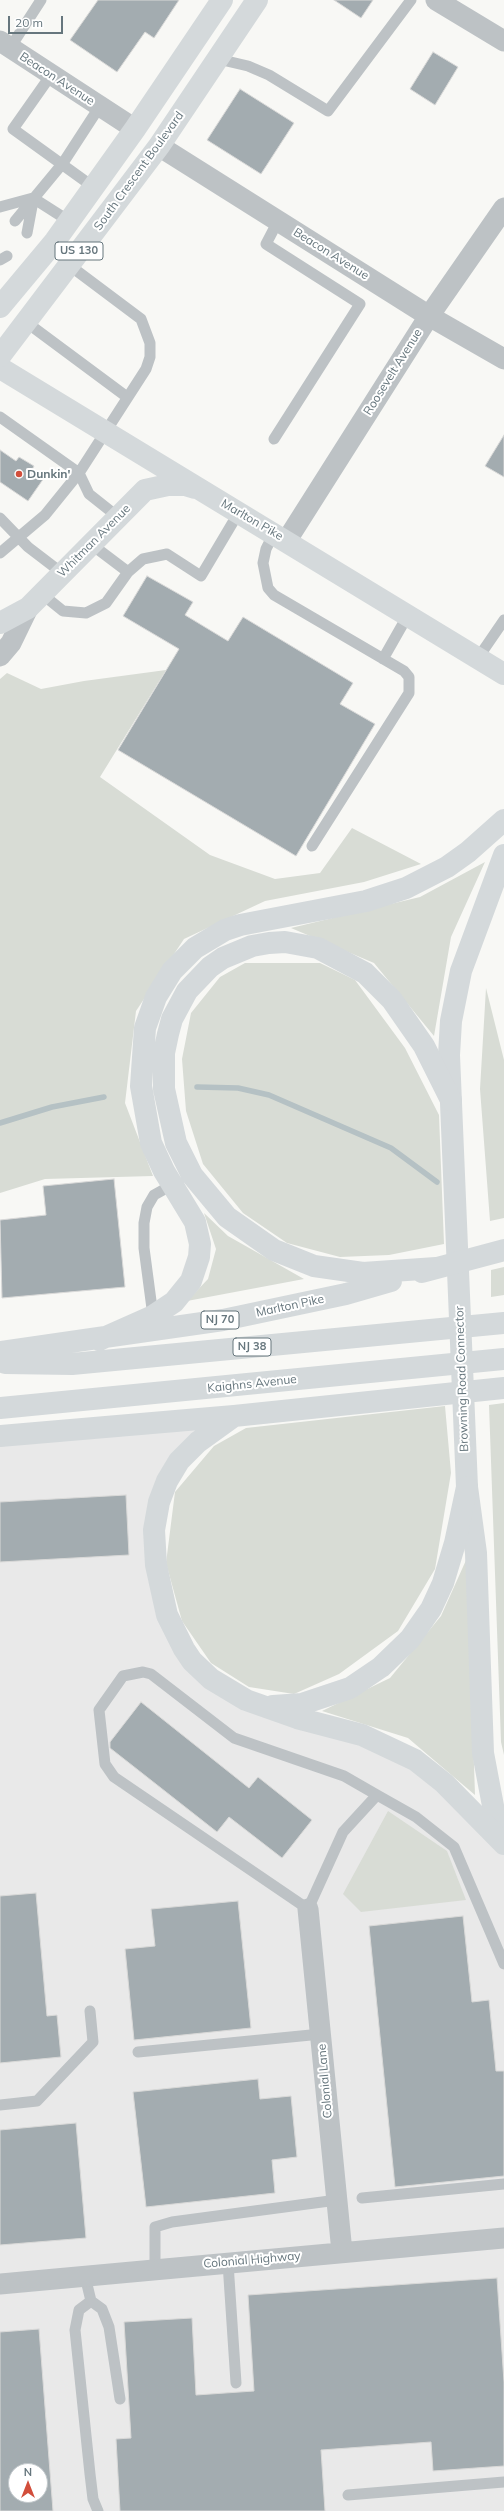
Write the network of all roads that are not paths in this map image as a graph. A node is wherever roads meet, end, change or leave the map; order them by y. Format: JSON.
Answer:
{"nodes":[{"id":1,"x":41,"y":0,"type":"edge"},
{"id":2,"x":222,"y":0,"type":"edge"},
{"id":3,"x":257,"y":0,"type":"edge"},
{"id":4,"x":411,"y":0,"type":"edge"},
{"id":5,"x":436,"y":0,"type":"edge"},
{"id":6,"x":504,"y":41,"type":"edge"},
{"id":7,"x":5,"y":44,"type":"edge"},
{"id":8,"x":218,"y":59,"type":"junction"},
{"id":9,"x":51,"y":74,"type":"junction"},
{"id":10,"x":100,"y":106,"type":"junction"},
{"id":11,"x":135,"y":129,"type":"junction"},
{"id":12,"x":159,"y":146,"type":"junction"},
{"id":13,"x":62,"y":163,"type":"junction"},
{"id":14,"x":92,"y":186,"type":"junction"},
{"id":15,"x":33,"y":198,"type":"junction"},
{"id":16,"x":0,"y":207,"type":"edge"},
{"id":17,"x":504,"y":208,"type":"edge"},
{"id":18,"x":15,"y":221,"type":"dead end"},
{"id":19,"x":69,"y":221,"type":"junction"},
{"id":20,"x":278,"y":221,"type":"junction"},
{"id":21,"x":27,"y":233,"type":"dead end"},
{"id":22,"x":69,"y":265,"type":"junction"},
{"id":23,"x":3,"y":299,"type":"edge"},
{"id":24,"x":429,"y":316,"type":"junction"},
{"id":25,"x":26,"y":322,"type":"junction"},
{"id":26,"x":0,"y":356,"type":"edge"},
{"id":27,"x":504,"y":359,"type":"edge"},
{"id":28,"x":0,"y":368,"type":"edge"},
{"id":29,"x":127,"y":397,"type":"junction"},
{"id":30,"x":0,"y":417,"type":"edge"},
{"id":31,"x":105,"y":430,"type":"junction"},
{"id":32,"x":274,"y":440,"type":"dead end"},
{"id":33,"x":140,"y":451,"type":"junction"},
{"id":34,"x":79,"y":473,"type":"junction"},
{"id":35,"x":198,"y":489,"type":"junction"},
{"id":36,"x":145,"y":490,"type":"junction"},
{"id":37,"x":239,"y":512,"type":"junction"},
{"id":38,"x":118,"y":517,"type":"junction"},
{"id":39,"x":0,"y":518,"type":"edge"},
{"id":40,"x":280,"y":536,"type":"junction"},
{"id":41,"x":18,"y":537,"type":"junction"},
{"id":42,"x":91,"y":544,"type":"junction"},
{"id":43,"x":0,"y":553,"type":"edge"},
{"id":44,"x":128,"y":572,"type":"junction"},
{"id":45,"x":62,"y":573,"type":"junction"},
{"id":46,"x":35,"y":601,"type":"junction"},
{"id":47,"x":408,"y":615,"type":"junction"},
{"id":48,"x":504,"y":620,"type":"edge"},
{"id":49,"x":0,"y":623,"type":"edge"},
{"id":50,"x":0,"y":656,"type":"edge"},
{"id":51,"x":478,"y":658,"type":"junction"},
{"id":52,"x":383,"y":659,"type":"junction"},
{"id":53,"x":504,"y":674,"type":"edge"},
{"id":54,"x":504,"y":820,"type":"edge"},
{"id":55,"x":312,"y":846,"type":"dead end"},
{"id":56,"x":504,"y":855,"type":"edge"},
{"id":57,"x":504,"y":885,"type":"edge"},
{"id":58,"x":479,"y":920,"type":"junction"},
{"id":59,"x":451,"y":1100,"type":"junction"},
{"id":60,"x":172,"y":1185,"type":"junction"},
{"id":61,"x":504,"y":1250,"type":"edge"},
{"id":62,"x":436,"y":1268,"type":"junction"},
{"id":63,"x":153,"y":1316,"type":"junction"},
{"id":64,"x":504,"y":1322,"type":"edge"},
{"id":65,"x":99,"y":1340,"type":"junction"},
{"id":66,"x":0,"y":1352,"type":"edge"},
{"id":67,"x":503,"y":1359,"type":"edge"},
{"id":68,"x":0,"y":1363,"type":"edge"},
{"id":69,"x":504,"y":1388,"type":"edge"},
{"id":70,"x":0,"y":1408,"type":"edge"},
{"id":71,"x":234,"y":1416,"type":"junction"},
{"id":72,"x":0,"y":1436,"type":"edge"},
{"id":73,"x":467,"y":1487,"type":"junction"},
{"id":74,"x":262,"y":1706,"type":"junction"},
{"id":75,"x":377,"y":1795,"type":"junction"},
{"id":76,"x":504,"y":1840,"type":"edge"},
{"id":77,"x":504,"y":1844,"type":"edge"},
{"id":78,"x":308,"y":1909,"type":"junction"},
{"id":79,"x":504,"y":1964,"type":"edge"},
{"id":80,"x":90,"y":2011,"type":"dead end"},
{"id":81,"x":321,"y":2034,"type":"junction"},
{"id":82,"x":138,"y":2052,"type":"dead end"},
{"id":83,"x":0,"y":2105,"type":"edge"},
{"id":84,"x":504,"y":2184,"type":"edge"},
{"id":85,"x":362,"y":2198,"type":"dead end"},
{"id":86,"x":337,"y":2200,"type":"junction"},
{"id":87,"x":504,"y":2238,"type":"edge"},
{"id":88,"x":342,"y":2252,"type":"junction"},
{"id":89,"x":228,"y":2263,"type":"junction"},
{"id":90,"x":155,"y":2270,"type":"junction"},
{"id":91,"x":85,"y":2276,"type":"junction"},
{"id":92,"x":0,"y":2284,"type":"edge"},
{"id":93,"x":91,"y":2301,"type":"junction"},
{"id":94,"x":236,"y":2383,"type":"dead end"},
{"id":95,"x":120,"y":2399,"type":"dead end"},
{"id":96,"x":504,"y":2482,"type":"edge"},
{"id":97,"x":348,"y":2495,"type":"dead end"},
{"id":98,"x":98,"y":2511,"type":"edge"}],
"edges":[{"from":1,"to":7,"type":"lane"},
{"from":2,"to":11,"type":"main road","number":"US 130"},
{"from":3,"to":8,"type":"main road","name":"South Crescent Boulevard","number":"US 130"},
{"from":4,"to":8,"type":"lane"},
{"from":5,"to":6,"type":"street"},
{"from":7,"to":9,"type":"street","name":"Beacon Avenue"},
{"from":8,"to":12,"type":"main road","name":"South Crescent Boulevard","number":"US 130"},
{"from":9,"to":10,"type":"street","name":"Beacon Avenue"},
{"from":9,"to":13,"type":"lane"},
{"from":10,"to":11,"type":"street","name":"Beacon Avenue"},
{"from":10,"to":13,"type":"lane"},
{"from":11,"to":14,"type":"main road","number":"US 130"},
{"from":12,"to":20,"type":"street","name":"Beacon Avenue"},
{"from":12,"to":22,"type":"main road","name":"South Crescent Boulevard","number":"US 130"},
{"from":13,"to":14,"type":"lane"},
{"from":13,"to":15,"type":"lane"},
{"from":14,"to":19,"type":"main road","number":"US 130"},
{"from":15,"to":16,"type":"lane"},
{"from":15,"to":18,"type":"lane"},
{"from":15,"to":19,"type":"lane"},
{"from":15,"to":21,"type":"lane"},
{"from":17,"to":24,"type":"street","name":"Roosevelt Avenue"},
{"from":19,"to":23,"type":"main road","number":"US 130"},
{"from":20,"to":24,"type":"street","name":"Beacon Avenue"},
{"from":20,"to":32,"type":"lane"},
{"from":22,"to":25,"type":"main road","name":"South Crescent Boulevard","number":"US 130"},
{"from":22,"to":29,"type":"lane"},
{"from":24,"to":27,"type":"street","name":"Beacon Avenue"},
{"from":24,"to":40,"type":"street","name":"Roosevelt Avenue"},
{"from":25,"to":26,"type":"main road","name":"South Crescent Boulevard","number":"US 130"},
{"from":25,"to":29,"type":"lane"},
{"from":28,"to":31,"type":"main road","name":"Marlton Pike"},
{"from":29,"to":31,"type":"lane"},
{"from":30,"to":34,"type":"lane"},
{"from":31,"to":33,"type":"main road","name":"Marlton Pike"},
{"from":31,"to":34,"type":"lane"},
{"from":33,"to":35,"type":"main road","name":"Marlton Pike"},
{"from":33,"to":36,"type":"main road"},
{"from":34,"to":38,"type":"lane"},
{"from":34,"to":41,"type":"lane"},
{"from":35,"to":36,"type":"main road"},
{"from":35,"to":37,"type":"main road","name":"Marlton Pike"},
{"from":36,"to":38,"type":"main road","name":"Whitman Avenue"},
{"from":37,"to":40,"type":"main road","name":"Marlton Pike"},
{"from":37,"to":44,"type":"lane"},
{"from":38,"to":42,"type":"main road","name":"Whitman Avenue"},
{"from":39,"to":41,"type":"lane"},
{"from":40,"to":47,"type":"main road","name":"Marlton Pike"},
{"from":40,"to":52,"type":"lane"},
{"from":41,"to":43,"type":"lane"},
{"from":41,"to":45,"type":"lane"},
{"from":42,"to":44,"type":"lane"},
{"from":42,"to":45,"type":"main road","name":"Whitman Avenue"},
{"from":44,"to":46,"type":"lane"},
{"from":45,"to":46,"type":"main road","name":"Whitman Avenue"},
{"from":46,"to":49,"type":"main road","name":"Whitman Avenue"},
{"from":46,"to":50,"type":"street"},
{"from":47,"to":51,"type":"main road","name":"Marlton Pike"},
{"from":47,"to":52,"type":"lane"},
{"from":48,"to":51,"type":"lane"},
{"from":51,"to":53,"type":"main road","name":"Marlton Pike"},
{"from":52,"to":55,"type":"lane"},
{"from":54,"to":60,"type":"main road"},
{"from":56,"to":58,"type":"main road","name":"Browning Road Connector"},
{"from":57,"to":58,"type":"main road","name":"Browning Road Connector"},
{"from":58,"to":59,"type":"main road","name":"Browning Road Connector"},
{"from":59,"to":62,"type":"main road"},
{"from":59,"to":73,"type":"main road","name":"Browning Road Connector"},
{"from":60,"to":63,"type":"lane"},
{"from":60,"to":63,"type":"main road"},
{"from":61,"to":62,"type":"main road","name":"Marlton Pike","number":"NJ 70"},
{"from":62,"to":65,"type":"main road","name":"Marlton Pike","number":"NJ 70"},
{"from":63,"to":65,"type":"main road"},
{"from":64,"to":68,"type":"main road","number":"NJ 38"},
{"from":65,"to":66,"type":"main road","name":"Marlton Pike","number":"NJ 70"},
{"from":67,"to":70,"type":"main road","name":"Kaighns Avenue"},
{"from":69,"to":71,"type":"main road"},
{"from":71,"to":72,"type":"main road"},
{"from":71,"to":74,"type":"main road"},
{"from":73,"to":74,"type":"main road"},
{"from":73,"to":76,"type":"main road","name":"Browning Road Connector"},
{"from":74,"to":77,"type":"main road"},
{"from":75,"to":78,"type":"lane"},
{"from":75,"to":78,"type":"lane"},
{"from":75,"to":79,"type":"lane"},
{"from":78,"to":81,"type":"street","name":"Colonial Lane"},
{"from":80,"to":83,"type":"lane"},
{"from":81,"to":82,"type":"lane"},
{"from":81,"to":86,"type":"street","name":"Colonial Lane"},
{"from":84,"to":85,"type":"lane"},
{"from":86,"to":88,"type":"street","name":"Colonial Lane"},
{"from":86,"to":90,"type":"lane"},
{"from":87,"to":88,"type":"street","name":"Colonial Highway"},
{"from":88,"to":89,"type":"street","name":"Colonial Highway"},
{"from":89,"to":90,"type":"street","name":"Colonial Highway"},
{"from":89,"to":94,"type":"lane"},
{"from":90,"to":91,"type":"street","name":"Colonial Highway"},
{"from":91,"to":92,"type":"street","name":"Colonial Highway"},
{"from":91,"to":93,"type":"lane"},
{"from":93,"to":95,"type":"lane"},
{"from":93,"to":98,"type":"lane"},
{"from":96,"to":97,"type":"lane"}]}
